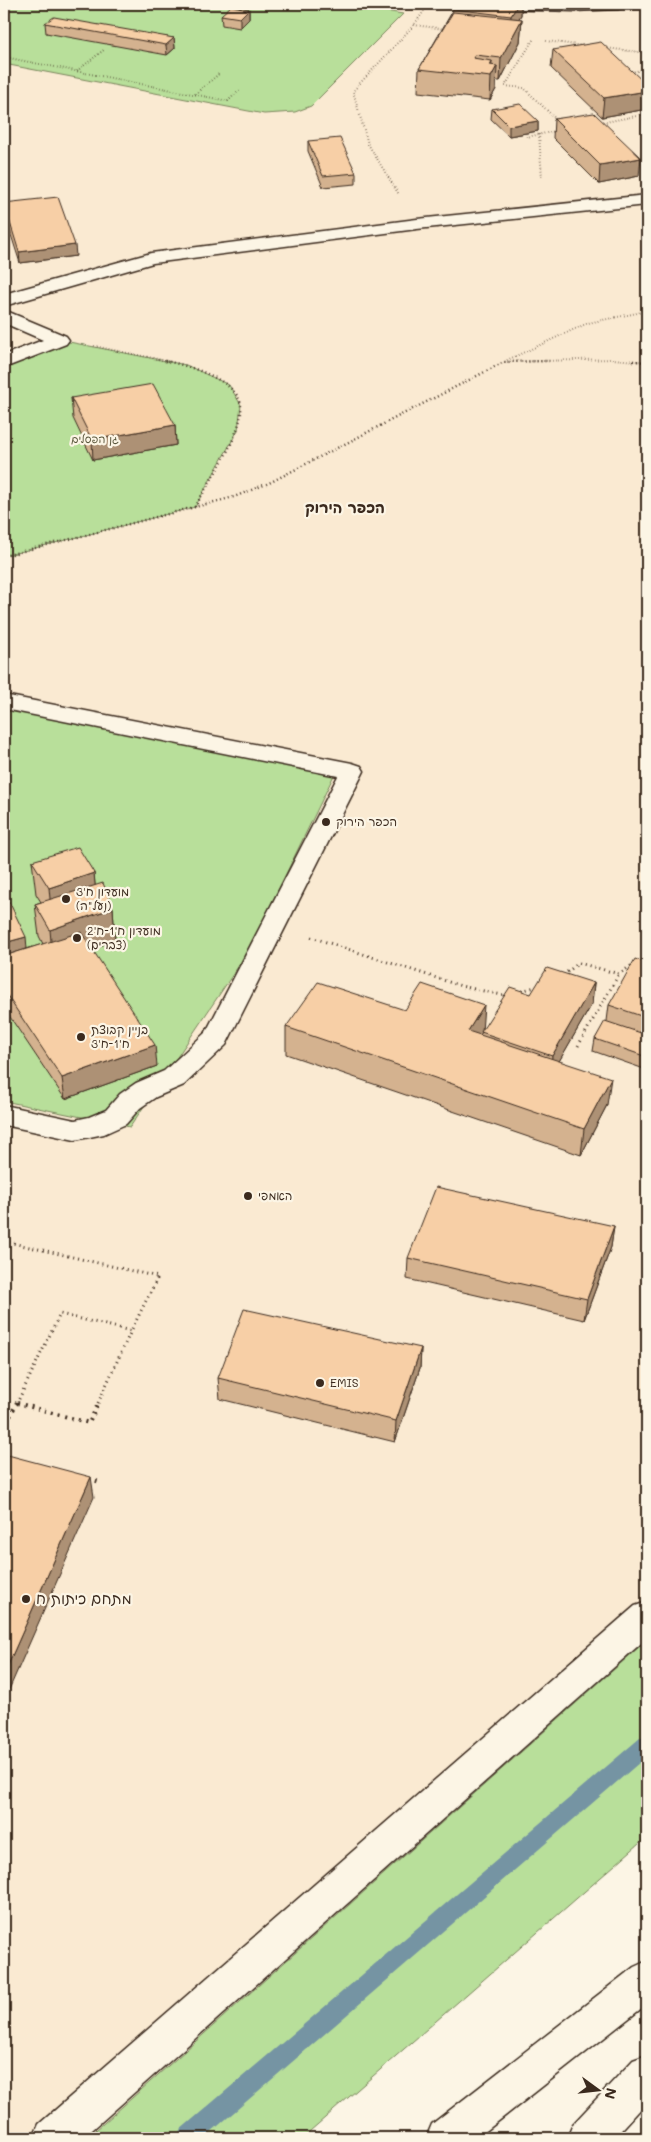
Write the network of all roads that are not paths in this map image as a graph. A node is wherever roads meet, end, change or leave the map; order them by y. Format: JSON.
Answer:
{"nodes":[{"id":1,"x":501,"y":4,"type":"edge"},
{"id":2,"x":618,"y":4,"type":"edge"},
{"id":3,"x":647,"y":200,"type":"edge"},
{"id":4,"x":4,"y":300,"type":"edge"},
{"id":5,"x":4,"y":316,"type":"edge"},
{"id":6,"x":4,"y":362,"type":"edge"},
{"id":7,"x":4,"y":702,"type":"edge"},
{"id":8,"x":4,"y":1115,"type":"edge"},
{"id":9,"x":647,"y":1617,"type":"edge"},
{"id":10,"x":647,"y":1980,"type":"edge"},
{"id":11,"x":647,"y":2074,"type":"edge"},
{"id":12,"x":53,"y":2138,"type":"edge"},
{"id":13,"x":446,"y":2138,"type":"edge"},
{"id":14,"x":587,"y":2138,"type":"edge"}],
"edges":[{"from":1,"to":2,"type":"main road"},
{"from":3,"to":4,"type":"main road"},
{"from":5,"to":6,"type":"main road"},
{"from":7,"to":8,"type":"main road"},
{"from":9,"to":12,"type":"main road"},
{"from":10,"to":13,"type":"main road"},
{"from":11,"to":14,"type":"main road"}]}
